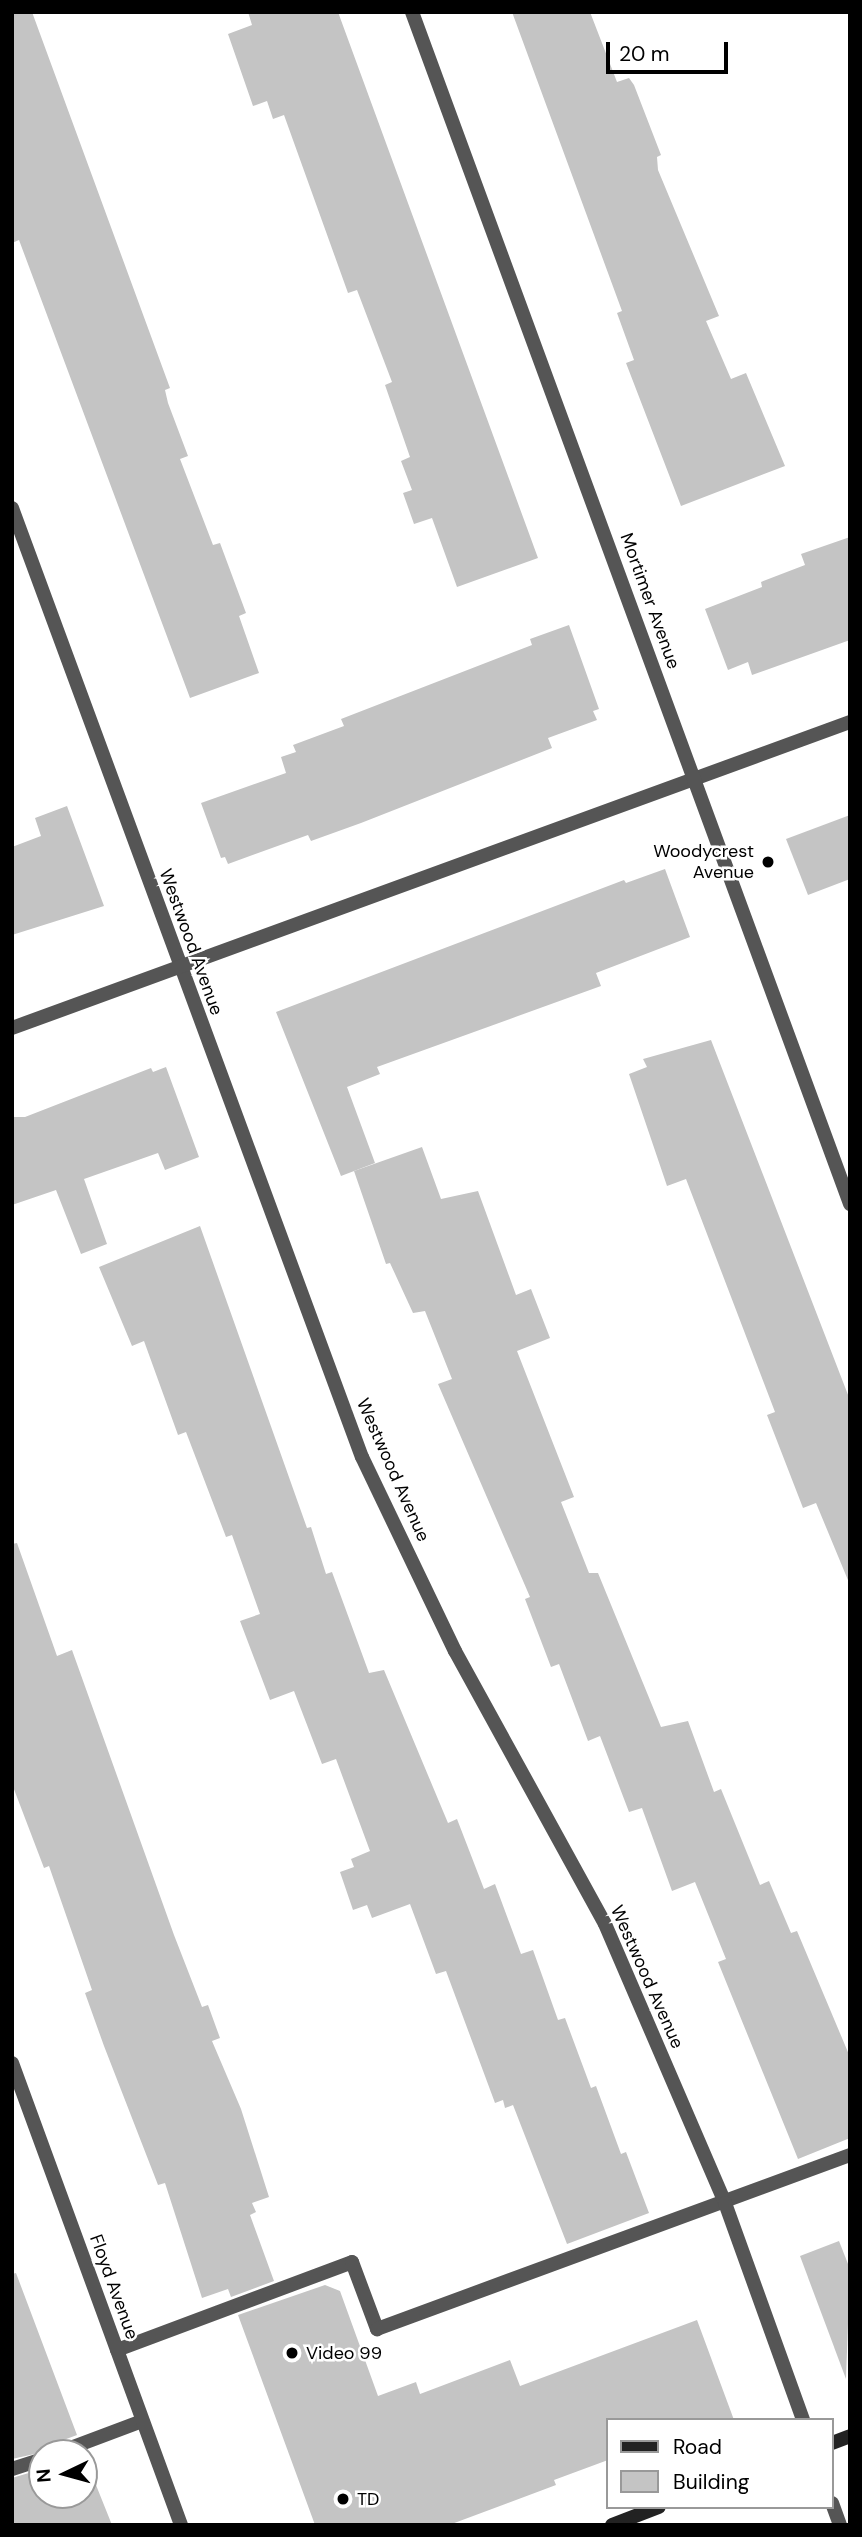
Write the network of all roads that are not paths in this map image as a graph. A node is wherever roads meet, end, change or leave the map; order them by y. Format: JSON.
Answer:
{"nodes":[{"id":1,"x":412,"y":12,"type":"edge"},
{"id":2,"x":12,"y":508,"type":"edge"},
{"id":3,"x":850,"y":722,"type":"edge"},
{"id":4,"x":694,"y":778,"type":"junction"},
{"id":5,"x":179,"y":969,"type":"junction"},
{"id":6,"x":12,"y":1028,"type":"edge"},
{"id":7,"x":850,"y":1204,"type":"edge"},
{"id":8,"x":12,"y":2063,"type":"edge"},
{"id":9,"x":850,"y":2155,"type":"edge"},
{"id":10,"x":725,"y":2203,"type":"junction"},
{"id":11,"x":117,"y":2350,"type":"junction"},
{"id":12,"x":802,"y":2418,"type":"edge"},
{"id":13,"x":142,"y":2421,"type":"junction"},
{"id":14,"x":94,"y":2439,"type":"edge"},
{"id":15,"x":834,"y":2508,"type":"edge"},
{"id":16,"x":654,"y":2509,"type":"edge"},
{"id":17,"x":181,"y":2525,"type":"edge"},
{"id":18,"x":612,"y":2525,"type":"edge"},
{"id":19,"x":840,"y":2525,"type":"edge"}],
"edges":[{"from":1,"to":4,"type":"street","name":"Mortimer Avenue"},
{"from":2,"to":5,"type":"street","name":"Westwood Avenue"},
{"from":3,"to":4,"type":"street"},
{"from":4,"to":5,"type":"street"},
{"from":4,"to":7,"type":"street","name":"Mortimer Avenue"},
{"from":5,"to":6,"type":"street"},
{"from":5,"to":10,"type":"street","name":"Westwood Avenue"},
{"from":8,"to":11,"type":"street","name":"Floyd Avenue"},
{"from":9,"to":10,"type":"street"},
{"from":10,"to":11,"type":"street"},
{"from":10,"to":12,"type":"street","name":"Westwood Avenue"},
{"from":11,"to":13,"type":"street","name":"Floyd Avenue"},
{"from":13,"to":14,"type":"street"},
{"from":13,"to":17,"type":"street","name":"Floyd Avenue"},
{"from":15,"to":19,"type":"street"},
{"from":16,"to":18,"type":"main road"}]}
